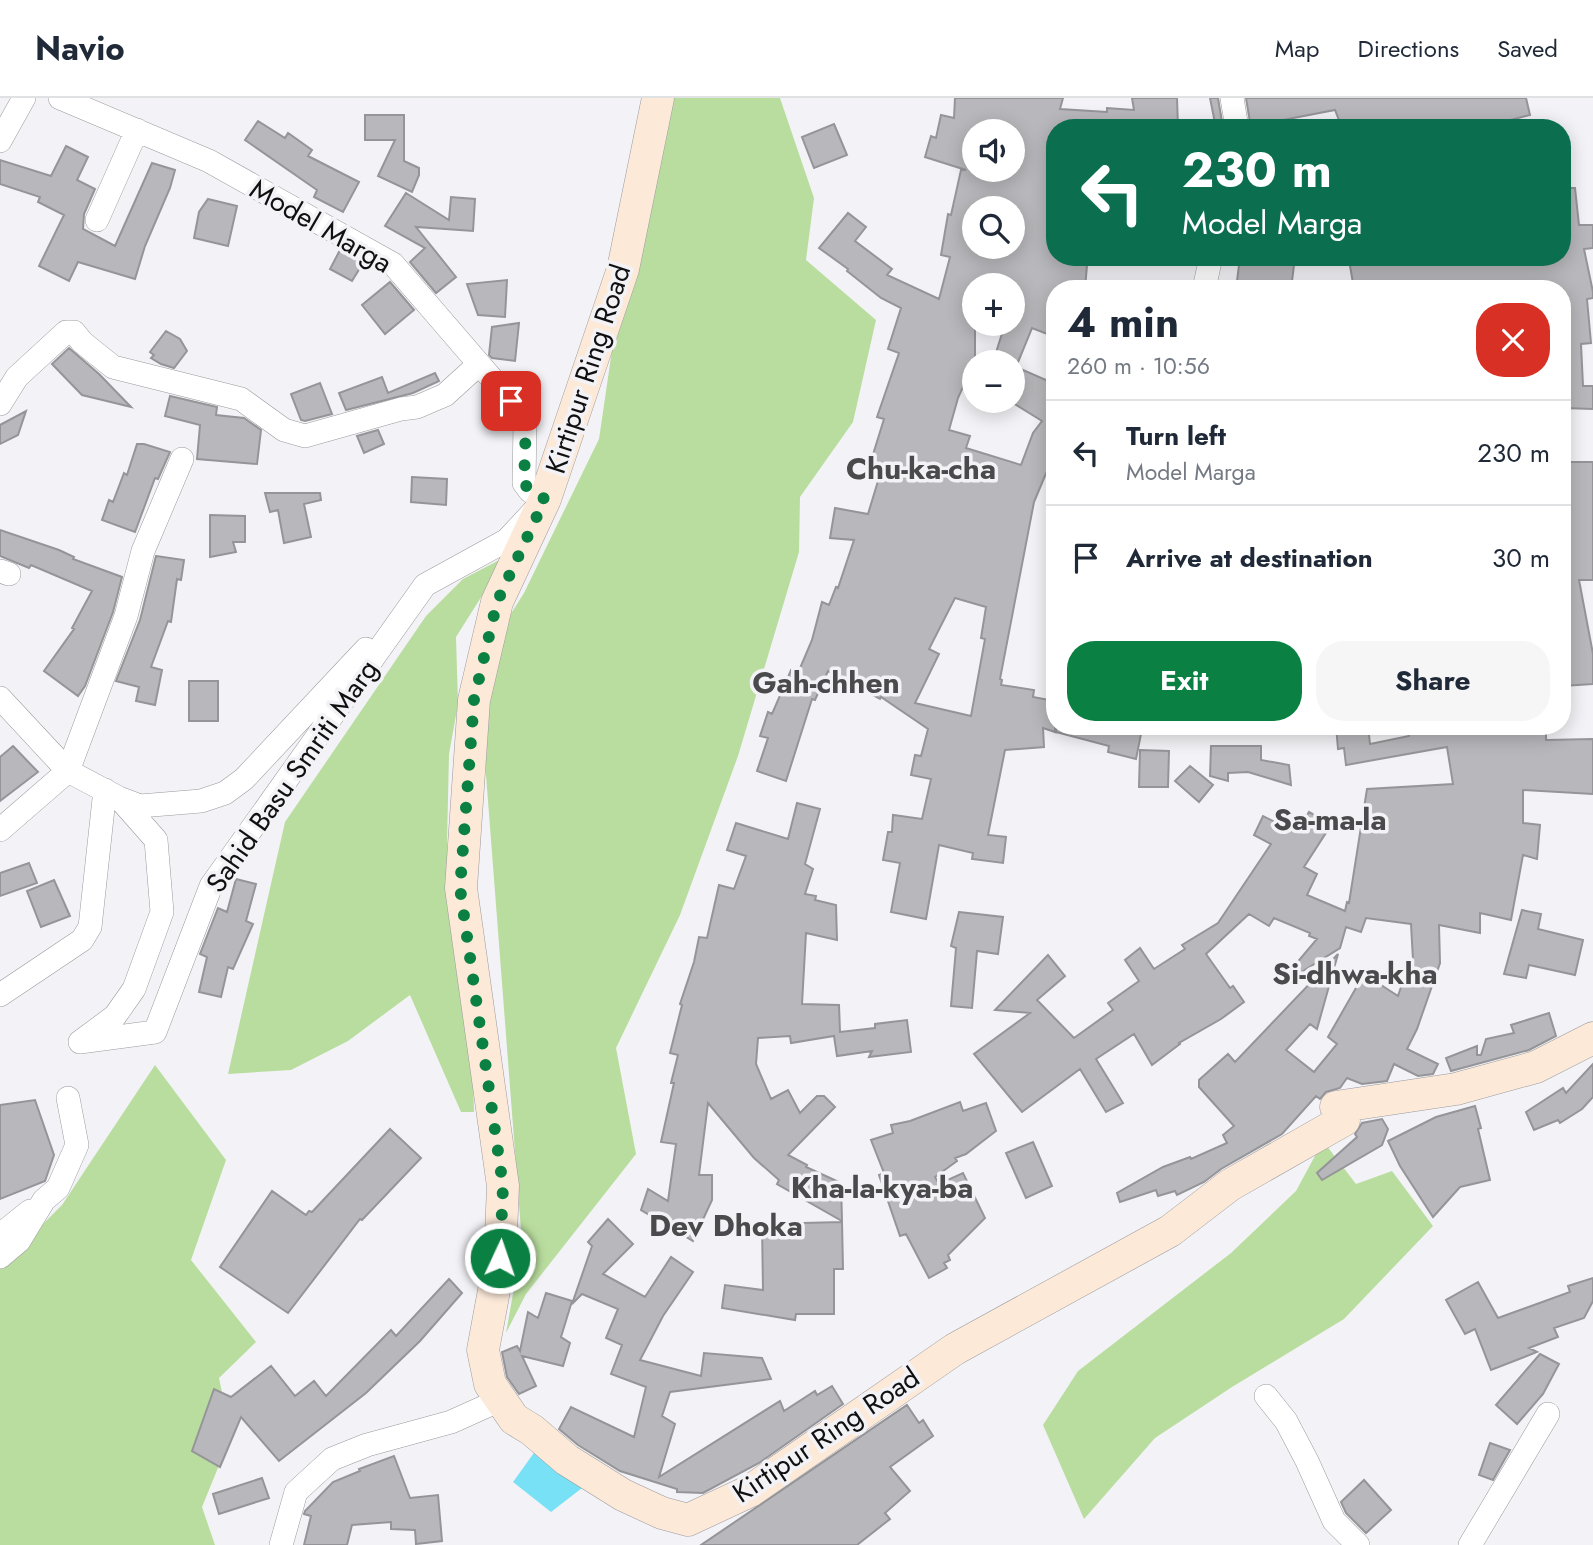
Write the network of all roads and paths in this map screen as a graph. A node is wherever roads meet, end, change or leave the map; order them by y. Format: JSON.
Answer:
{"nodes":[{"id":1,"x":24,"y":98,"type":"edge"},
{"id":2,"x":60,"y":98,"type":"edge"},
{"id":3,"x":658,"y":98,"type":"edge"},
{"id":4,"x":1232,"y":98,"type":"edge"},
{"id":5,"x":1236,"y":119,"type":"edge"},
{"id":6,"x":136,"y":130,"type":"junction"},
{"id":7,"x":0,"y":141,"type":"edge"},
{"id":8,"x":97,"y":220,"type":"dead end"},
{"id":9,"x":478,"y":365,"type":"junction"},
{"id":10,"x":0,"y":404,"type":"edge"},
{"id":11,"x":182,"y":459,"type":"dead end"},
{"id":12,"x":545,"y":499,"type":"junction"},
{"id":13,"x":425,"y":585,"type":"junction"},
{"id":14,"x":0,"y":698,"type":"edge"},
{"id":15,"x":68,"y":771,"type":"junction"},
{"id":16,"x":112,"y":794,"type":"junction"},
{"id":17,"x":0,"y":830,"type":"edge"},
{"id":18,"x":0,"y":995,"type":"edge"},
{"id":19,"x":1593,"y":1038,"type":"edge"},
{"id":20,"x":68,"y":1098,"type":"dead end"},
{"id":21,"x":44,"y":1200,"type":"junction"},
{"id":22,"x":0,"y":1236,"type":"edge"},
{"id":23,"x":0,"y":1257,"type":"edge"},
{"id":24,"x":1266,"y":1396,"type":"dead end"},
{"id":25,"x":500,"y":1400,"type":"junction"},
{"id":26,"x":1548,"y":1414,"type":"dead end"},
{"id":27,"x":281,"y":1545,"type":"edge"},
{"id":28,"x":1358,"y":1545,"type":"edge"},
{"id":29,"x":1470,"y":1545,"type":"edge"}],
"edges":[{"from":1,"to":7,"type":"street"},
{"from":2,"to":6,"type":"street","name":"Model Marga"},
{"from":3,"to":12,"type":"street","name":"Kirtipur Ring Road"},
{"from":4,"to":5,"type":"street"},
{"from":6,"to":8,"type":"street"},
{"from":6,"to":9,"type":"street","name":"Model Marga"},
{"from":9,"to":10,"type":"street"},
{"from":9,"to":12,"type":"street","name":"Model Marga"},
{"from":11,"to":15,"type":"street"},
{"from":12,"to":13,"type":"street","name":"Sahid Basu Smriti Marg"},
{"from":12,"to":25,"type":"street","name":"Kirtipur Ring Road"},
{"from":13,"to":16,"type":"street"},
{"from":13,"to":16,"type":"street","name":"Sahid Basu Smriti Marg"},
{"from":14,"to":15,"type":"street","name":"Sahid Basu Smriti Marg"},
{"from":15,"to":16,"type":"street","name":"Sahid Basu Smriti Marg"},
{"from":15,"to":17,"type":"street"},
{"from":16,"to":18,"type":"street"},
{"from":19,"to":25,"type":"street","name":"Kirtipur Ring Road"},
{"from":20,"to":21,"type":"street"},
{"from":21,"to":22,"type":"street"},
{"from":21,"to":23,"type":"street"},
{"from":24,"to":28,"type":"street"},
{"from":25,"to":27,"type":"street"},
{"from":26,"to":29,"type":"street"}]}
